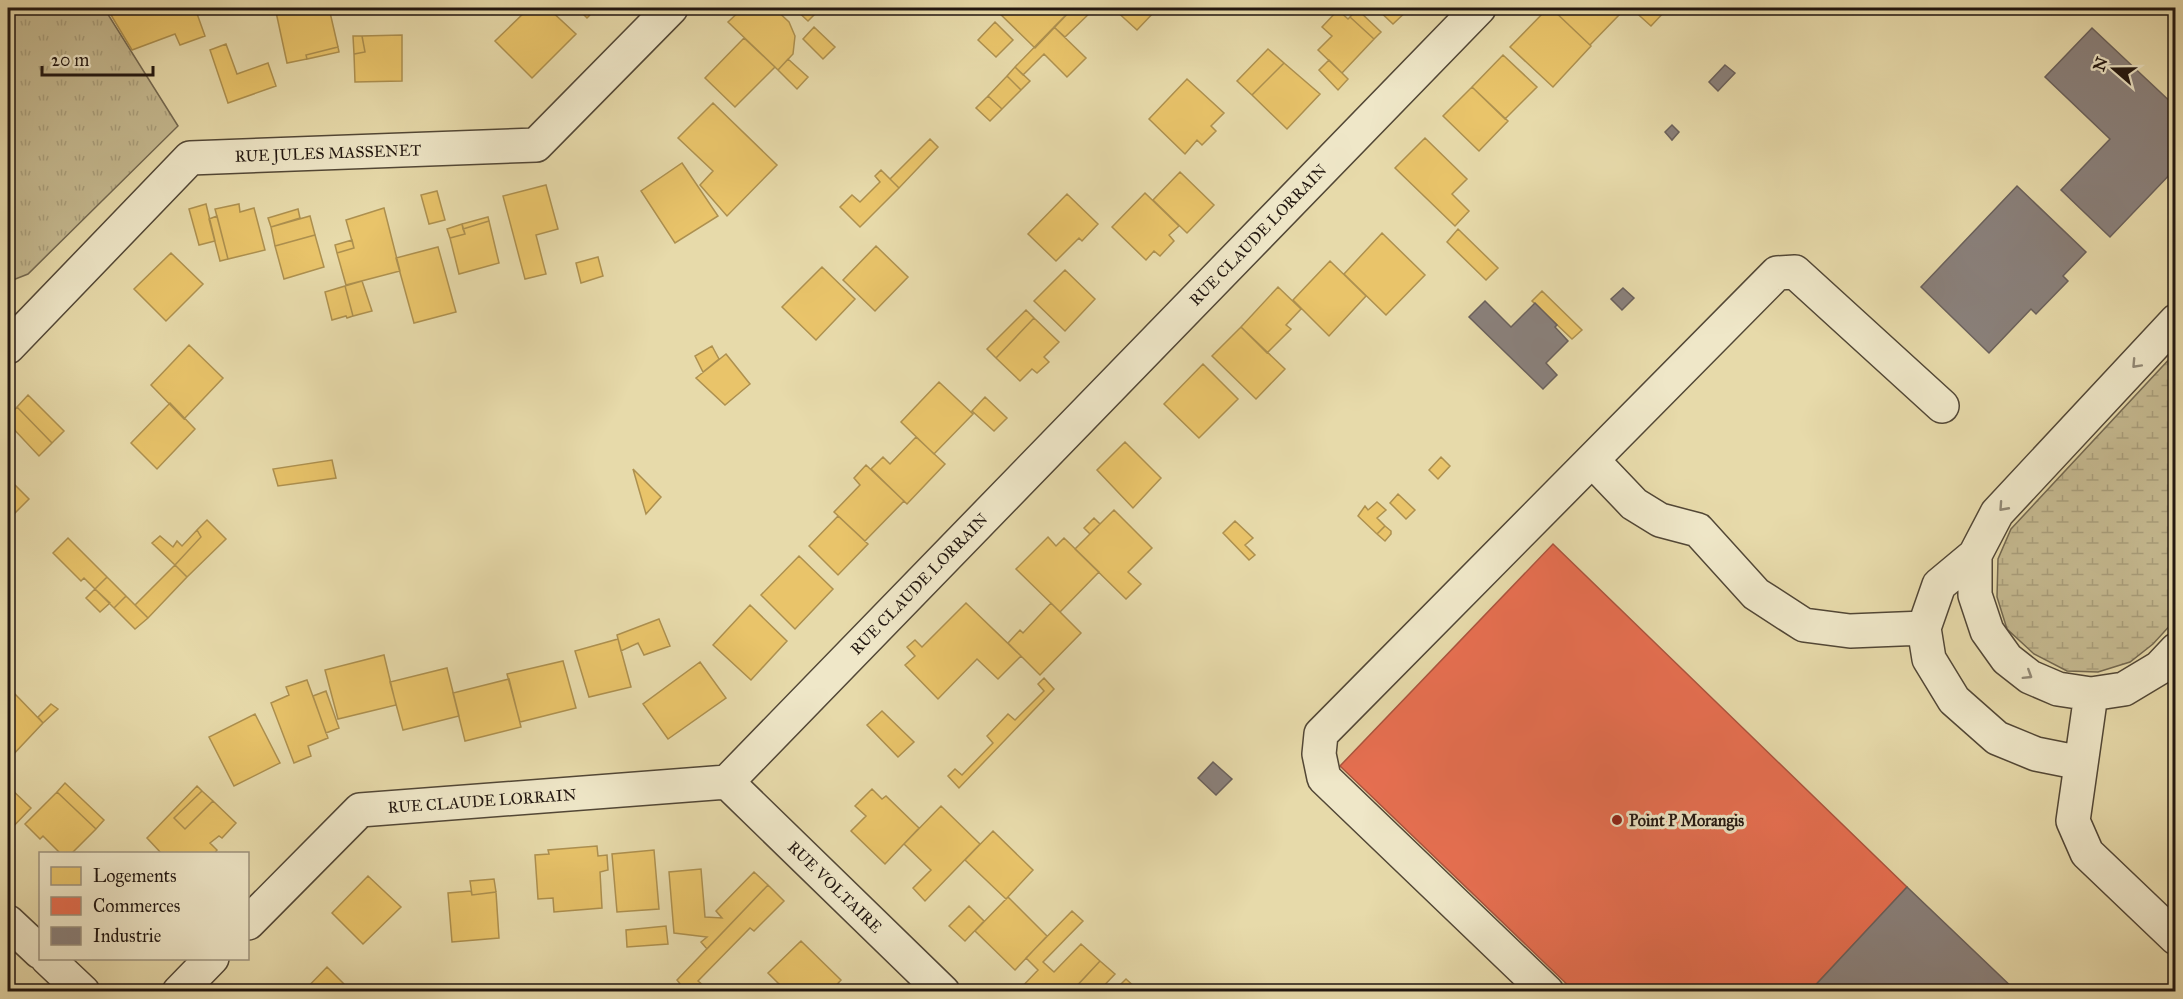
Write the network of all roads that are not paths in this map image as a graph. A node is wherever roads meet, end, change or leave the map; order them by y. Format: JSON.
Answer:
{"nodes":[{"id":1,"x":671,"y":8,"type":"edge"},
{"id":2,"x":1479,"y":8,"type":"edge"},
{"id":3,"x":2175,"y":321,"type":"edge"},
{"id":4,"x":8,"y":347,"type":"edge"},
{"id":5,"x":1942,"y":406,"type":"dead end"},
{"id":6,"x":1592,"y":460,"type":"junction"},
{"id":7,"x":1975,"y":555,"type":"junction"},
{"id":8,"x":1924,"y":628,"type":"junction"},
{"id":9,"x":2175,"y":650,"type":"edge"},
{"id":10,"x":2091,"y":694,"type":"junction"},
{"id":11,"x":2081,"y":763,"type":"junction"},
{"id":12,"x":727,"y":782,"type":"junction"},
{"id":13,"x":8,"y":922,"type":"edge"},
{"id":14,"x":249,"y":922,"type":"edge"},
{"id":15,"x":2175,"y":939,"type":"edge"},
{"id":16,"x":39,"y":951,"type":"edge"},
{"id":17,"x":49,"y":960,"type":"edge"},
{"id":18,"x":210,"y":960,"type":"edge"},
{"id":19,"x":83,"y":992,"type":"edge"},
{"id":20,"x":179,"y":992,"type":"edge"},
{"id":21,"x":943,"y":992,"type":"edge"},
{"id":22,"x":1547,"y":992,"type":"edge"}],
"edges":[{"from":1,"to":4,"type":"street","name":"RUE JULES MASSENET"},
{"from":2,"to":12,"type":"street","name":"RUE CLAUDE LORRAIN"},
{"from":3,"to":7,"type":"street","one_way":true},
{"from":5,"to":6,"type":"street"},
{"from":6,"to":8,"type":"street"},
{"from":6,"to":22,"type":"street"},
{"from":7,"to":8,"type":"street"},
{"from":7,"to":10,"type":"street","one_way":true},
{"from":8,"to":11,"type":"street"},
{"from":9,"to":10,"type":"street"},
{"from":10,"to":11,"type":"street"},
{"from":11,"to":15,"type":"street"},
{"from":12,"to":14,"type":"street","name":"RUE CLAUDE LORRAIN"},
{"from":12,"to":21,"type":"street","name":"RUE VOLTAIRE"},
{"from":13,"to":16,"type":"street"},
{"from":17,"to":19,"type":"street"},
{"from":18,"to":20,"type":"street"}]}
